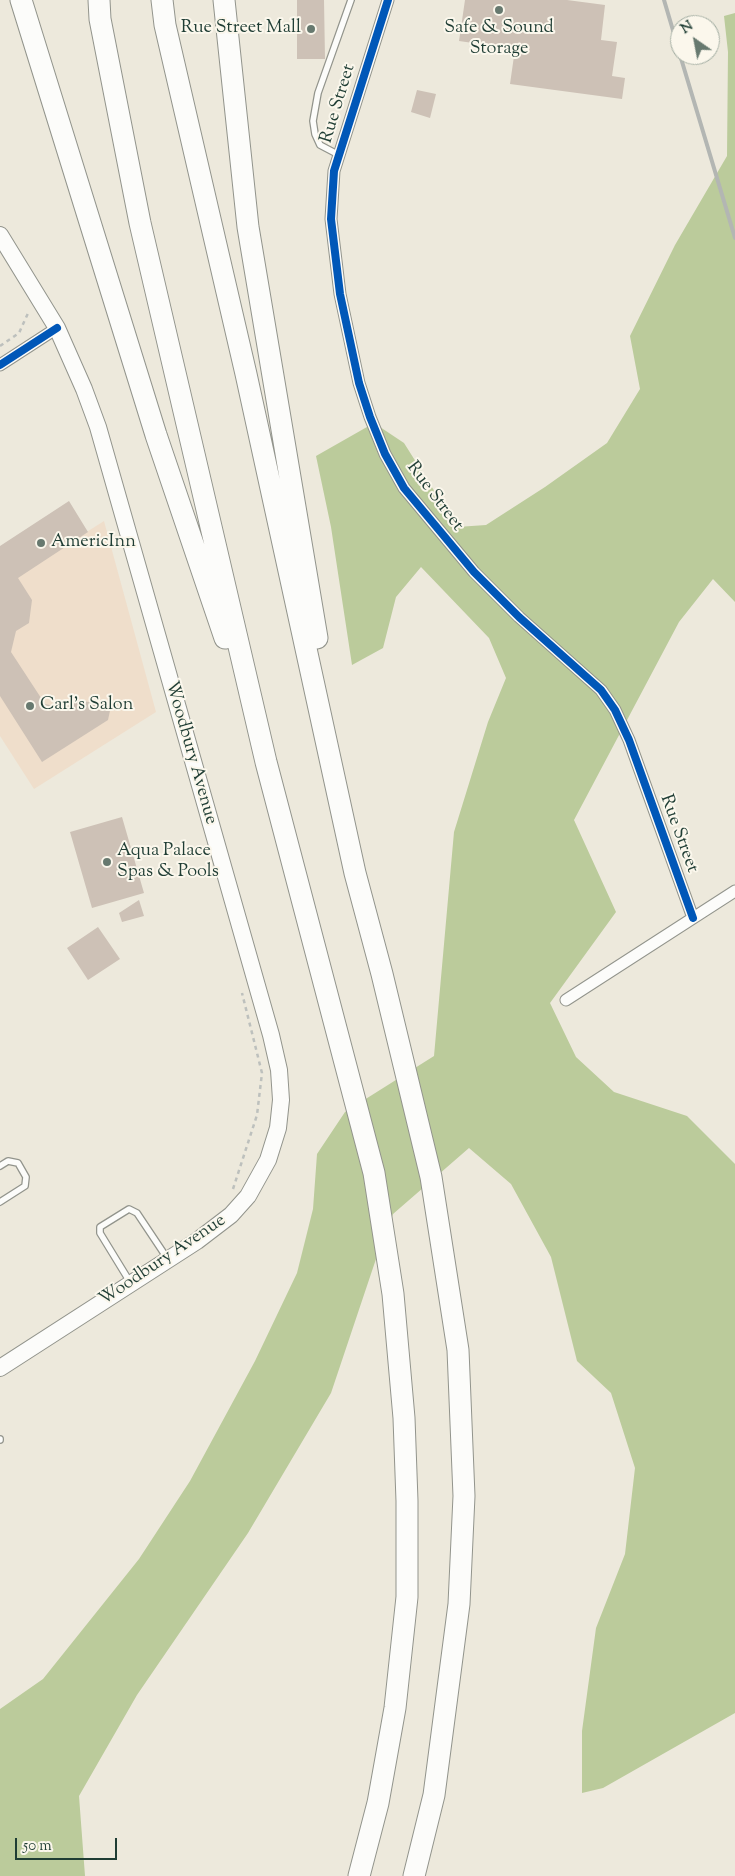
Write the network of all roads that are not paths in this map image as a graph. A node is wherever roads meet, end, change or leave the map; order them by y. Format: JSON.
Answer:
{"nodes":[{"id":1,"x":21,"y":0,"type":"edge"},
{"id":2,"x":99,"y":0,"type":"edge"},
{"id":3,"x":162,"y":0,"type":"edge"},
{"id":4,"x":224,"y":0,"type":"edge"},
{"id":5,"x":351,"y":0,"type":"edge"},
{"id":6,"x":388,"y":0,"type":"edge"},
{"id":7,"x":339,"y":155,"type":"junction"},
{"id":8,"x":0,"y":236,"type":"edge"},
{"id":9,"x":57,"y":328,"type":"junction"},
{"id":10,"x":0,"y":365,"type":"edge"},
{"id":11,"x":266,"y":762,"type":"junction"},
{"id":12,"x":355,"y":873,"type":"junction"},
{"id":13,"x":735,"y":892,"type":"edge"},
{"id":14,"x":694,"y":918,"type":"junction"},
{"id":15,"x":566,"y":1000,"type":"dead end"},
{"id":16,"x":0,"y":1166,"type":"edge"},
{"id":17,"x":0,"y":1202,"type":"edge"},
{"id":18,"x":168,"y":1260,"type":"junction"},
{"id":19,"x":132,"y":1283,"type":"junction"},
{"id":20,"x":0,"y":1368,"type":"edge"},
{"id":21,"x":359,"y":1876,"type":"edge"},
{"id":22,"x":414,"y":1876,"type":"edge"}],
"edges":[{"from":1,"to":11,"type":"highway"},
{"from":2,"to":11,"type":"highway"},
{"from":3,"to":12,"type":"highway"},
{"from":4,"to":12,"type":"highway"},
{"from":5,"to":7,"type":"lane"},
{"from":6,"to":7,"type":"street","name":"Rue Street"},
{"from":7,"to":14,"type":"street","name":"Rue Street"},
{"from":8,"to":9,"type":"main road","name":"Woodbury Avenue"},
{"from":9,"to":10,"type":"street"},
{"from":9,"to":18,"type":"main road","name":"Woodbury Avenue"},
{"from":11,"to":21,"type":"highway"},
{"from":12,"to":22,"type":"highway"},
{"from":13,"to":14,"type":"street"},
{"from":14,"to":15,"type":"street"},
{"from":16,"to":17,"type":"lane"},
{"from":18,"to":19,"type":"main road","name":"Woodbury Avenue"},
{"from":18,"to":19,"type":"lane"},
{"from":19,"to":20,"type":"main road","name":"Woodbury Avenue"}]}
